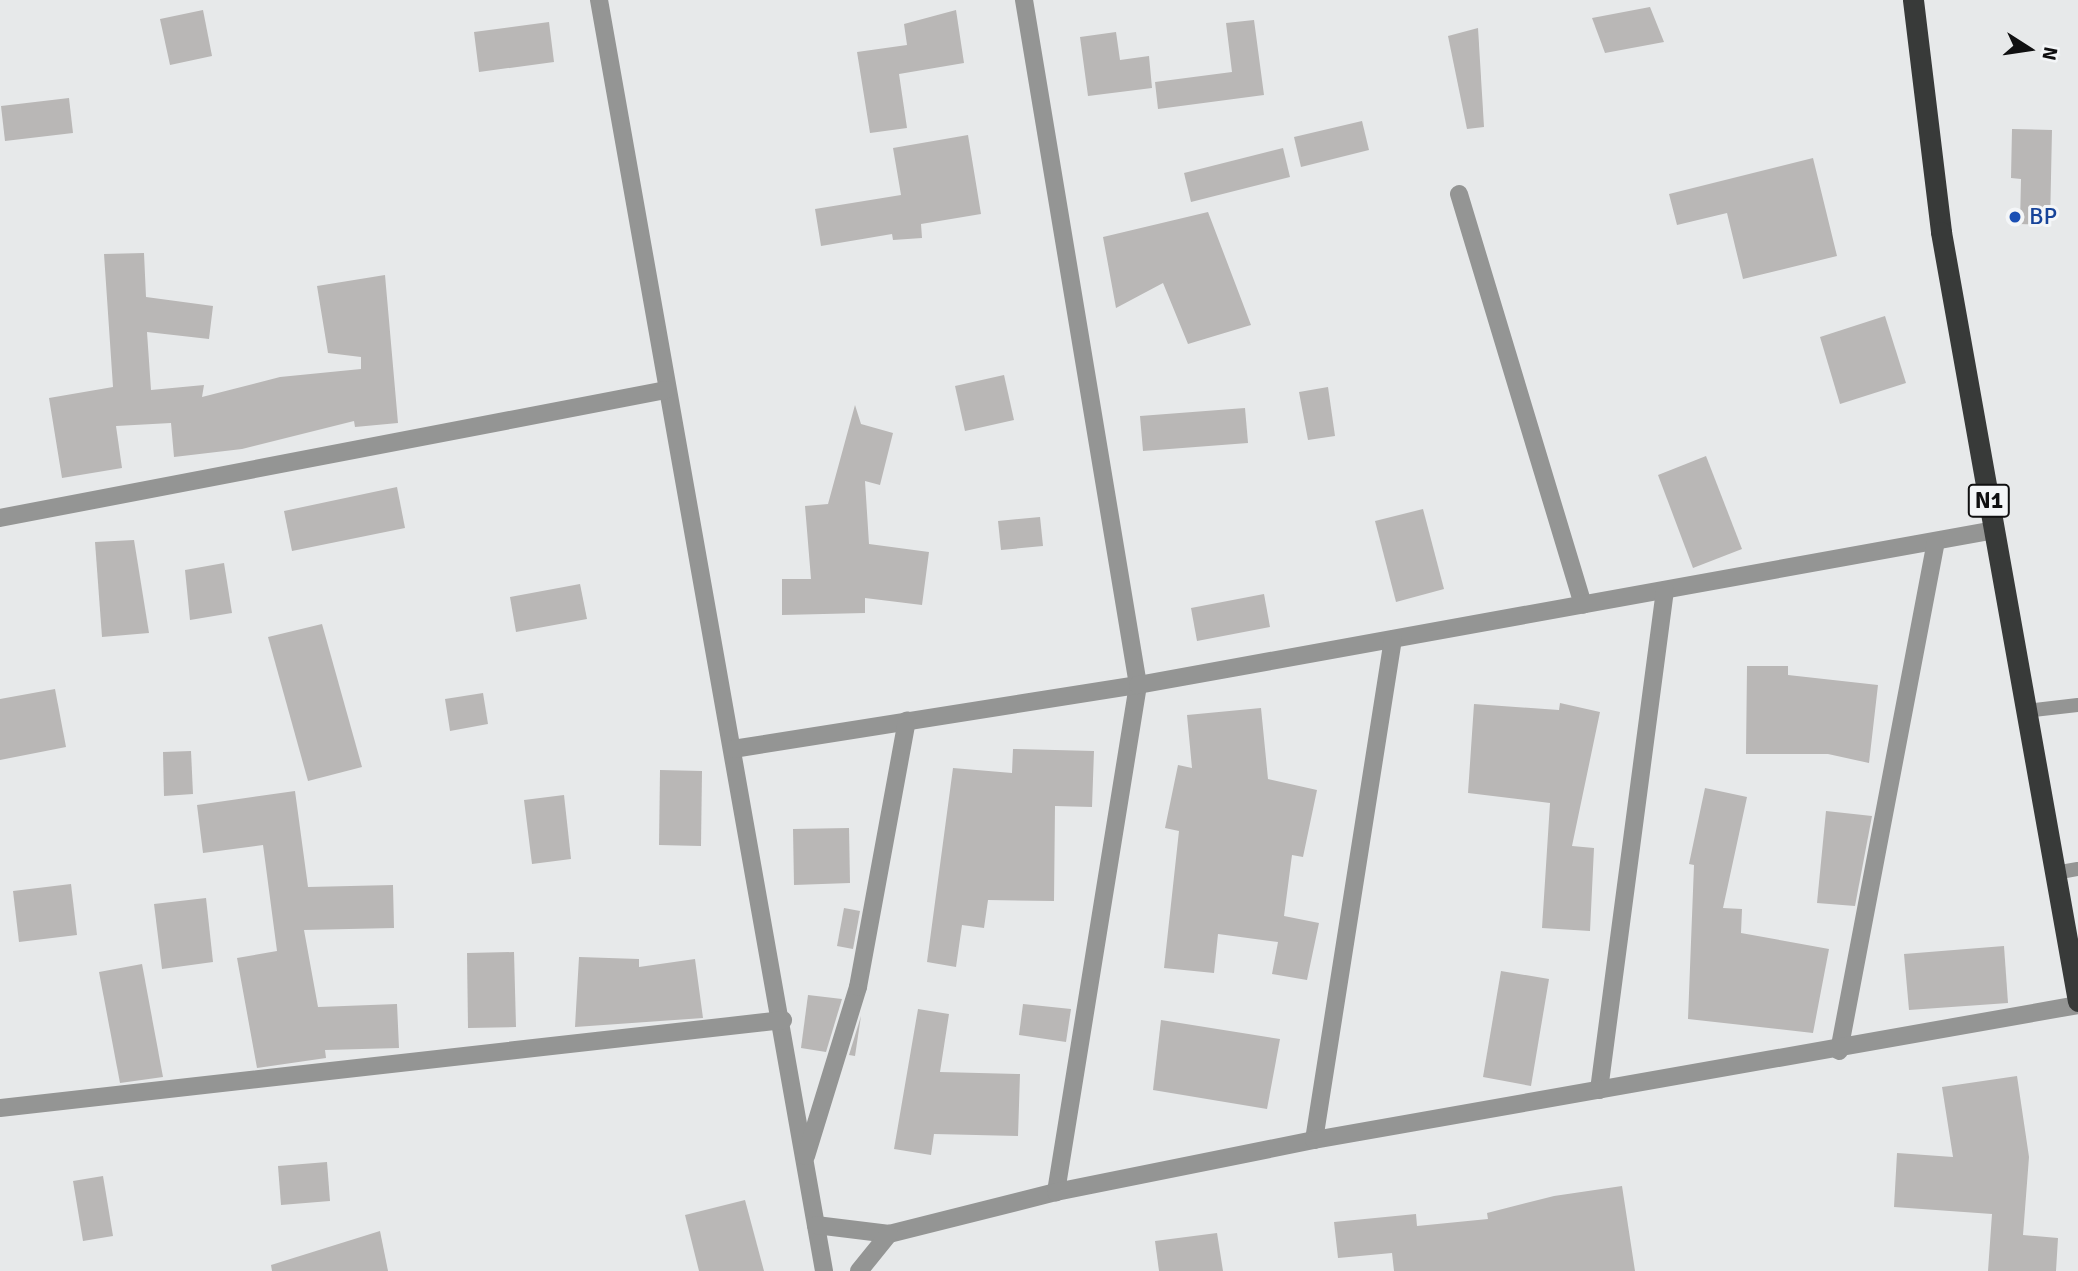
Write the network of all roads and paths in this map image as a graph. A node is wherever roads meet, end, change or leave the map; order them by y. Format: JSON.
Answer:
{"nodes":[{"id":1,"x":599,"y":0,"type":"edge"},
{"id":2,"x":1024,"y":0,"type":"edge"},
{"id":3,"x":1913,"y":0,"type":"edge"},
{"id":4,"x":1459,"y":194,"type":"dead end"},
{"id":5,"x":666,"y":390,"type":"junction"},
{"id":6,"x":0,"y":518,"type":"edge"},
{"id":7,"x":1994,"y":530,"type":"junction"},
{"id":8,"x":1936,"y":541,"type":"junction"},
{"id":9,"x":1665,"y":590,"type":"junction"},
{"id":10,"x":1583,"y":605,"type":"junction"},
{"id":11,"x":1393,"y":639,"type":"junction"},
{"id":12,"x":1138,"y":685,"type":"junction"},
{"id":13,"x":2078,"y":705,"type":"edge"},
{"id":14,"x":2026,"y":711,"type":"junction"},
{"id":15,"x":908,"y":720,"type":"junction"},
{"id":16,"x":733,"y":749,"type":"junction"},
{"id":17,"x":2078,"y":869,"type":"edge"},
{"id":18,"x":2055,"y":873,"type":"junction"},
{"id":19,"x":2078,"y":1003,"type":"edge"},
{"id":20,"x":783,"y":1020,"type":"junction"},
{"id":21,"x":1839,"y":1051,"type":"junction"},
{"id":22,"x":1599,"y":1090,"type":"junction"},
{"id":23,"x":0,"y":1108,"type":"edge"},
{"id":24,"x":1314,"y":1140,"type":"junction"},
{"id":25,"x":806,"y":1158,"type":"junction"},
{"id":26,"x":1056,"y":1192,"type":"junction"},
{"id":27,"x":816,"y":1225,"type":"junction"},
{"id":28,"x":889,"y":1234,"type":"junction"},
{"id":29,"x":824,"y":1271,"type":"edge"},
{"id":30,"x":859,"y":1271,"type":"edge"}],
"edges":[{"from":1,"to":5,"type":"street"},
{"from":2,"to":12,"type":"street"},
{"from":3,"to":7,"type":"highway","number":"N1"},
{"from":4,"to":10,"type":"street"},
{"from":5,"to":6,"type":"street"},
{"from":5,"to":16,"type":"street"},
{"from":7,"to":8,"type":"street"},
{"from":7,"to":14,"type":"highway","number":"N1"},
{"from":8,"to":9,"type":"street"},
{"from":8,"to":21,"type":"street"},
{"from":9,"to":10,"type":"street"},
{"from":9,"to":22,"type":"street"},
{"from":10,"to":11,"type":"street"},
{"from":11,"to":12,"type":"street"},
{"from":11,"to":24,"type":"street"},
{"from":12,"to":15,"type":"street"},
{"from":12,"to":26,"type":"street"},
{"from":13,"to":14,"type":"lane"},
{"from":14,"to":18,"type":"highway","number":"N1"},
{"from":15,"to":16,"type":"street"},
{"from":15,"to":25,"type":"street"},
{"from":16,"to":20,"type":"street"},
{"from":17,"to":18,"type":"lane"},
{"from":18,"to":19,"type":"highway","number":"N1"},
{"from":19,"to":21,"type":"street"},
{"from":20,"to":23,"type":"street"},
{"from":20,"to":25,"type":"street"},
{"from":21,"to":22,"type":"street"},
{"from":22,"to":24,"type":"street"},
{"from":24,"to":26,"type":"street"},
{"from":25,"to":27,"type":"street"},
{"from":26,"to":28,"type":"street"},
{"from":27,"to":28,"type":"street"},
{"from":27,"to":29,"type":"street"},
{"from":28,"to":30,"type":"street"}]}
